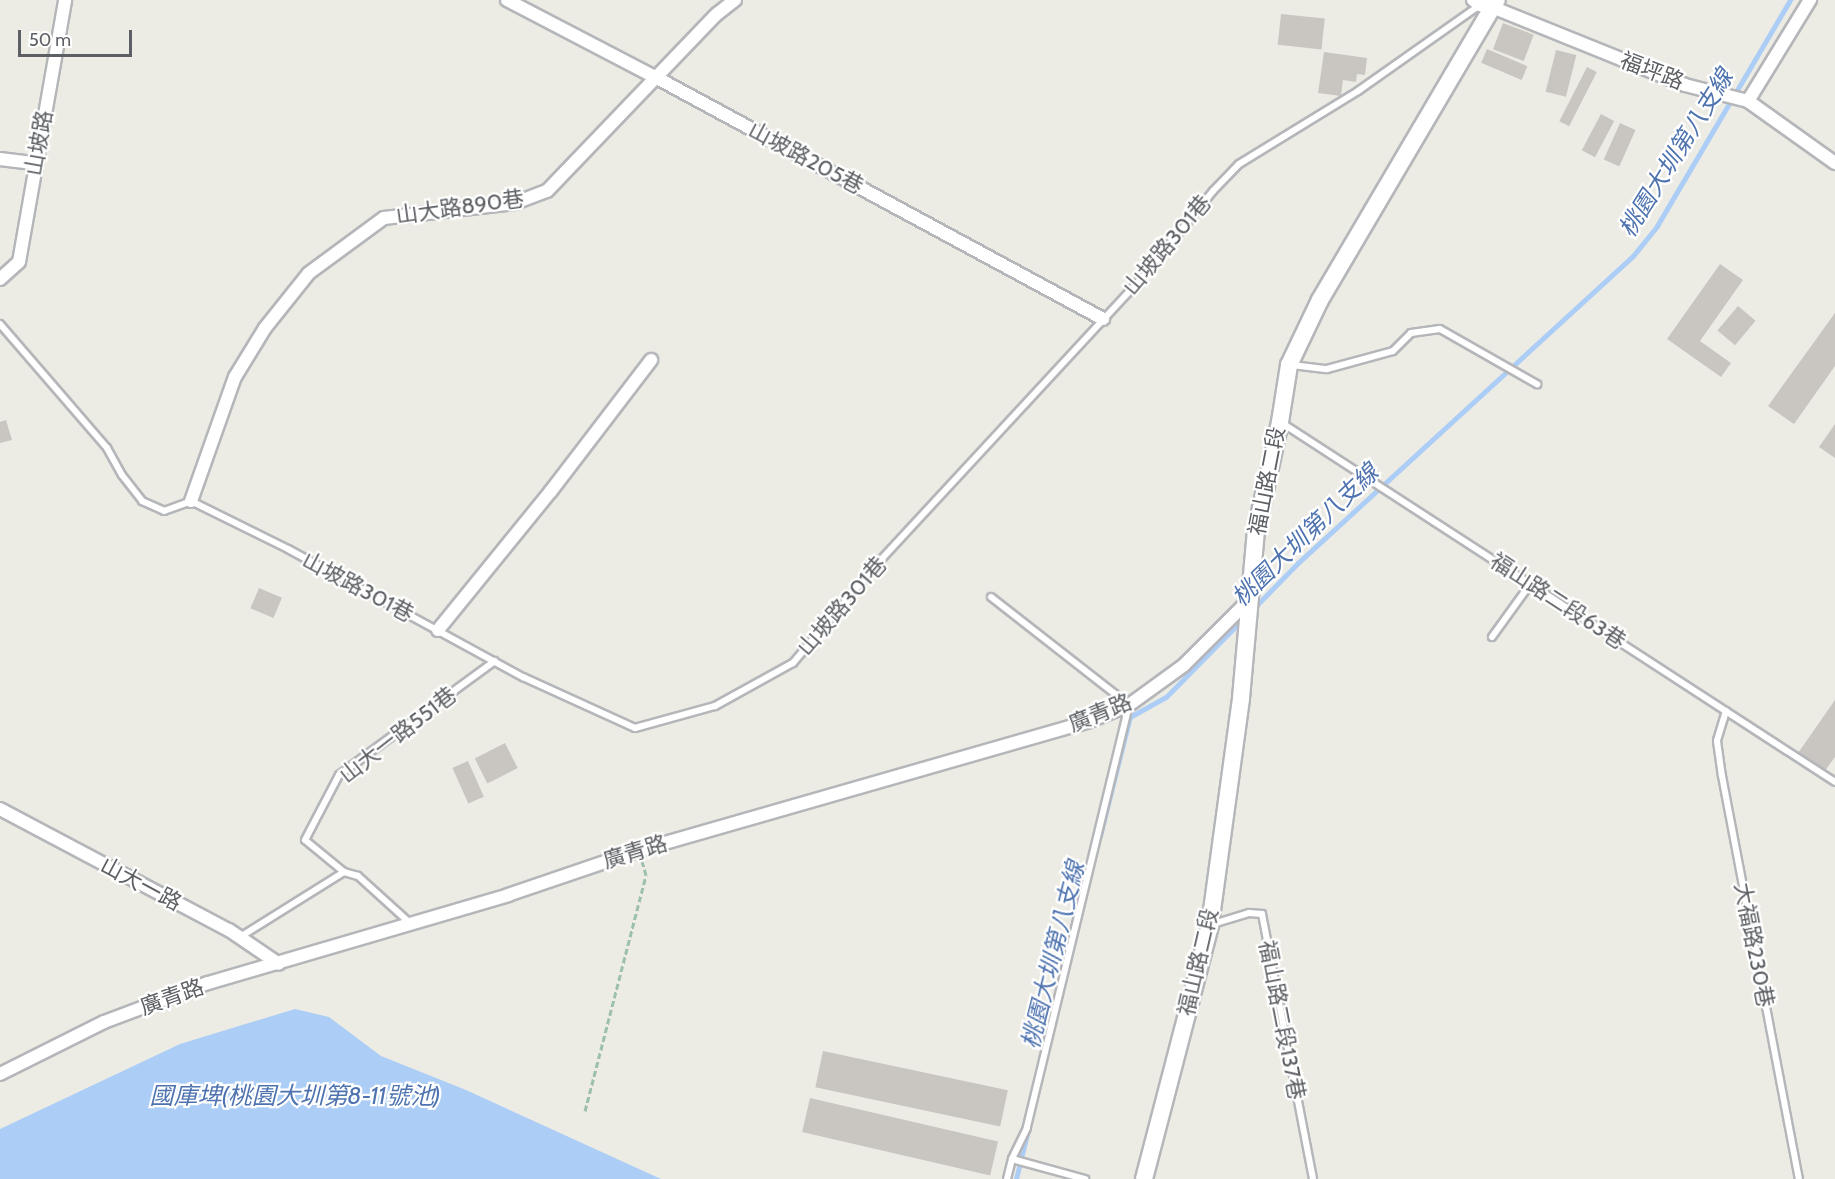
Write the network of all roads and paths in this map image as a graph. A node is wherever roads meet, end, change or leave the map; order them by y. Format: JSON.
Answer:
{"nodes":[{"id":1,"x":64,"y":0,"type":"edge"},
{"id":2,"x":507,"y":0,"type":"edge"},
{"id":3,"x":735,"y":0,"type":"edge"},
{"id":4,"x":1810,"y":0,"type":"edge"},
{"id":5,"x":1485,"y":3,"type":"edge"},
{"id":6,"x":657,"y":78,"type":"junction"},
{"id":7,"x":1748,"y":101,"type":"junction"},
{"id":8,"x":0,"y":159,"type":"edge"},
{"id":9,"x":35,"y":163,"type":"junction"},
{"id":10,"x":1835,"y":163,"type":"edge"},
{"id":11,"x":0,"y":279,"type":"edge"},
{"id":12,"x":1103,"y":319,"type":"junction"},
{"id":13,"x":0,"y":324,"type":"edge"},
{"id":14,"x":651,"y":360,"type":"dead end"},
{"id":15,"x":1288,"y":365,"type":"junction"},
{"id":16,"x":1537,"y":384,"type":"dead end"},
{"id":17,"x":1280,"y":422,"type":"junction"},
{"id":18,"x":191,"y":501,"type":"junction"},
{"id":19,"x":1531,"y":583,"type":"junction"},
{"id":20,"x":991,"y":597,"type":"dead end"},
{"id":21,"x":1248,"y":601,"type":"junction"},
{"id":22,"x":438,"y":630,"type":"junction"},
{"id":23,"x":1492,"y":637,"type":"dead end"},
{"id":24,"x":495,"y":661,"type":"junction"},
{"id":25,"x":1129,"y":705,"type":"junction"},
{"id":26,"x":1726,"y":711,"type":"junction"},
{"id":27,"x":1835,"y":782,"type":"edge"},
{"id":28,"x":0,"y":809,"type":"edge"},
{"id":29,"x":640,"y":850,"type":"junction"},
{"id":30,"x":344,"y":872,"type":"junction"},
{"id":31,"x":412,"y":924,"type":"junction"},
{"id":32,"x":1209,"y":924,"type":"junction"},
{"id":33,"x":240,"y":938,"type":"junction"},
{"id":34,"x":279,"y":964,"type":"junction"},
{"id":35,"x":0,"y":1074,"type":"edge"},
{"id":36,"x":585,"y":1110,"type":"dead end"},
{"id":37,"x":1012,"y":1159,"type":"junction"},
{"id":38,"x":1007,"y":1179,"type":"edge"},
{"id":39,"x":1085,"y":1179,"type":"edge"},
{"id":40,"x":1144,"y":1179,"type":"edge"},
{"id":41,"x":1312,"y":1179,"type":"edge"},
{"id":42,"x":1798,"y":1179,"type":"edge"}],
"edges":[{"from":1,"to":9,"type":"street","name":"山坡路"},
{"from":2,"to":6,"type":"street","name":"山坡路205巷"},
{"from":3,"to":6,"type":"street","name":"山大路890巷"},
{"from":4,"to":7,"type":"street"},
{"from":5,"to":7,"type":"street","name":"福坪路"},
{"from":5,"to":12,"type":"lane","name":"山坡路301巷"},
{"from":5,"to":15,"type":"street","name":"福山路二段"},
{"from":6,"to":12,"type":"street","name":"山坡路205巷"},
{"from":6,"to":18,"type":"street","name":"山大路890巷"},
{"from":7,"to":10,"type":"street","name":"福坪路"},
{"from":8,"to":9,"type":"street"},
{"from":9,"to":11,"type":"street","name":"山坡路"},
{"from":12,"to":24,"type":"lane","name":"山坡路301巷"},
{"from":13,"to":18,"type":"lane"},
{"from":14,"to":22,"type":"street"},
{"from":15,"to":16,"type":"lane"},
{"from":15,"to":17,"type":"street","name":"福山路二段"},
{"from":17,"to":19,"type":"lane","name":"福山路二段63巷"},
{"from":17,"to":21,"type":"street","name":"福山路二段"},
{"from":18,"to":22,"type":"lane","name":"山坡路301巷"},
{"from":19,"to":23,"type":"lane"},
{"from":19,"to":26,"type":"lane","name":"福山路二段63巷"},
{"from":20,"to":25,"type":"lane"},
{"from":21,"to":25,"type":"street","name":"廣青路"},
{"from":21,"to":32,"type":"street","name":"福山路二段"},
{"from":22,"to":24,"type":"lane","name":"山坡路301巷"},
{"from":24,"to":30,"type":"lane","name":"山大一路551巷"},
{"from":25,"to":29,"type":"street","name":"廣青路"},
{"from":25,"to":37,"type":"lane"},
{"from":26,"to":27,"type":"lane","name":"福山路二段63巷"},
{"from":26,"to":42,"type":"lane","name":"大福路230巷"},
{"from":28,"to":33,"type":"street","name":"山大一路"},
{"from":29,"to":31,"type":"street","name":"廣青路"},
{"from":29,"to":36,"type":"path"},
{"from":30,"to":31,"type":"lane","name":"山大一路551巷"},
{"from":30,"to":33,"type":"lane"},
{"from":31,"to":34,"type":"street","name":"廣青路"},
{"from":32,"to":40,"type":"street","name":"福山路二段"},
{"from":32,"to":41,"type":"lane","name":"福山路二段137巷"},
{"from":33,"to":34,"type":"street","name":"山大一路"},
{"from":34,"to":35,"type":"street","name":"廣青路"},
{"from":37,"to":38,"type":"lane"},
{"from":37,"to":39,"type":"lane"}]}
